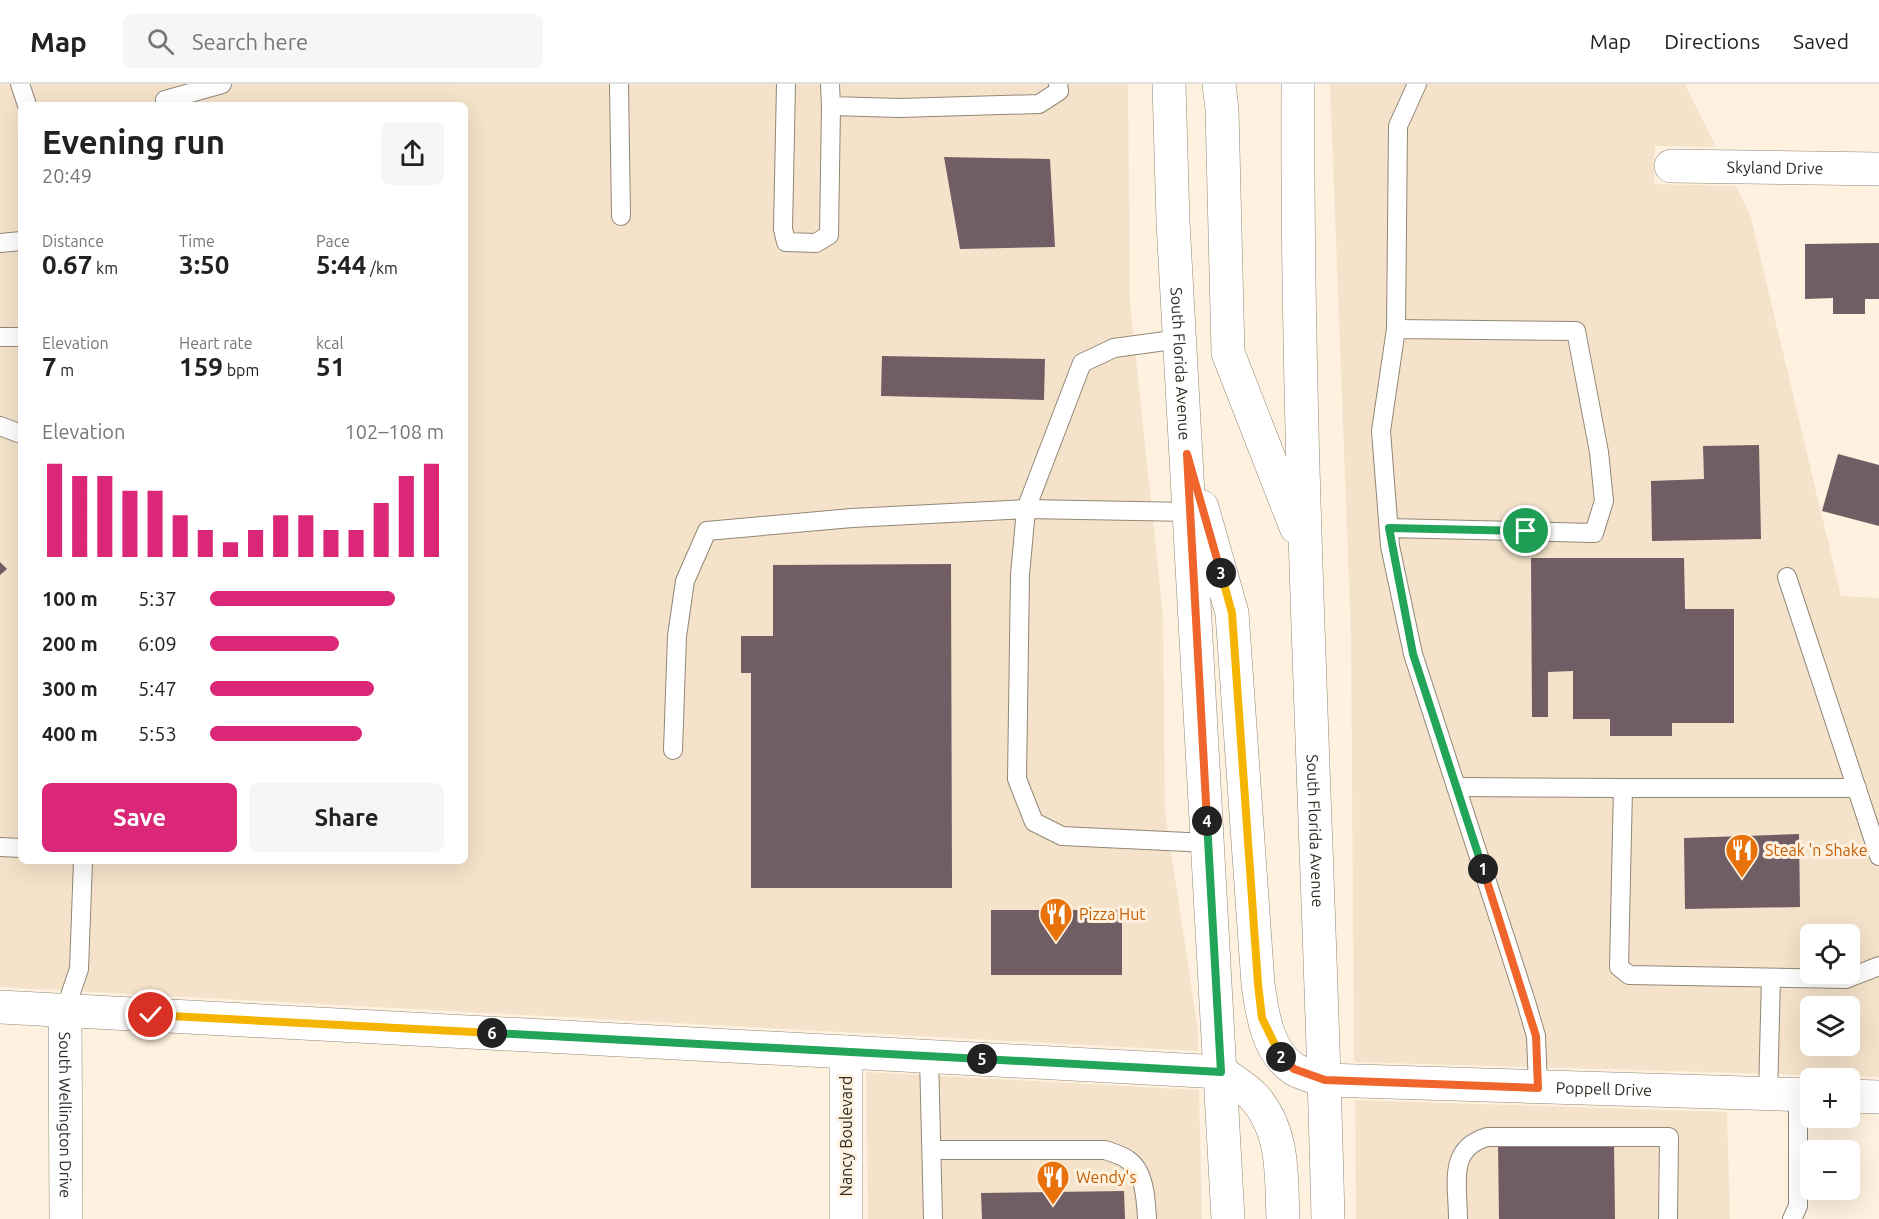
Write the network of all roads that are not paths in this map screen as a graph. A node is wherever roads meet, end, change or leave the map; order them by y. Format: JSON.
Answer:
{"nodes":[{"id":1,"x":20,"y":84,"type":"edge"},
{"id":2,"x":222,"y":84,"type":"edge"},
{"id":3,"x":619,"y":84,"type":"edge"},
{"id":4,"x":786,"y":84,"type":"edge"},
{"id":5,"x":830,"y":84,"type":"edge"},
{"id":6,"x":1058,"y":84,"type":"edge"},
{"id":7,"x":1169,"y":84,"type":"edge"},
{"id":8,"x":1219,"y":84,"type":"edge"},
{"id":9,"x":1298,"y":84,"type":"edge"},
{"id":10,"x":1417,"y":84,"type":"edge"},
{"id":11,"x":163,"y":96,"type":"edge"},
{"id":12,"x":26,"y":102,"type":"edge"},
{"id":13,"x":831,"y":106,"type":"junction"},
{"id":14,"x":1671,"y":166,"type":"dead end"},
{"id":15,"x":1879,"y":169,"type":"edge"},
{"id":16,"x":621,"y":216,"type":"dead end"},
{"id":17,"x":18,"y":240,"type":"edge"},
{"id":18,"x":0,"y":243,"type":"edge"},
{"id":19,"x":1396,"y":329,"type":"junction"},
{"id":20,"x":0,"y":337,"type":"edge"},
{"id":21,"x":18,"y":337,"type":"edge"},
{"id":22,"x":1180,"y":339,"type":"junction"},
{"id":23,"x":0,"y":426,"type":"edge"},
{"id":24,"x":18,"y":436,"type":"edge"},
{"id":25,"x":1187,"y":454,"type":"junction"},
{"id":26,"x":1026,"y":509,"type":"junction"},
{"id":27,"x":1190,"y":512,"type":"junction"},
{"id":28,"x":1389,"y":528,"type":"junction"},
{"id":29,"x":1304,"y":548,"type":"junction"},
{"id":30,"x":1787,"y":577,"type":"dead end"},
{"id":31,"x":673,"y":750,"type":"dead end"},
{"id":32,"x":1456,"y":787,"type":"junction"},
{"id":33,"x":1623,"y":788,"type":"junction"},
{"id":34,"x":1857,"y":788,"type":"junction"},
{"id":35,"x":1208,"y":843,"type":"junction"},
{"id":36,"x":0,"y":847,"type":"edge"},
{"id":37,"x":18,"y":848,"type":"edge"},
{"id":38,"x":1879,"y":856,"type":"edge"},
{"id":39,"x":83,"y":864,"type":"edge"},
{"id":40,"x":1879,"y":966,"type":"edge"},
{"id":41,"x":1771,"y":978,"type":"junction"},
{"id":42,"x":0,"y":1007,"type":"edge"},
{"id":43,"x":64,"y":1010,"type":"junction"},
{"id":44,"x":846,"y":1052,"type":"junction"},
{"id":45,"x":929,"y":1056,"type":"junction"},
{"id":46,"x":1221,"y":1072,"type":"junction"},
{"id":47,"x":1325,"y":1080,"type":"junction"},
{"id":48,"x":1538,"y":1088,"type":"junction"},
{"id":49,"x":1792,"y":1094,"type":"edge"},
{"id":50,"x":1860,"y":1096,"type":"edge"},
{"id":51,"x":1879,"y":1096,"type":"edge"},
{"id":52,"x":932,"y":1150,"type":"junction"},
{"id":53,"x":66,"y":1219,"type":"edge"},
{"id":54,"x":846,"y":1219,"type":"edge"},
{"id":55,"x":933,"y":1219,"type":"edge"},
{"id":56,"x":1147,"y":1219,"type":"edge"},
{"id":57,"x":1228,"y":1219,"type":"edge"},
{"id":58,"x":1283,"y":1219,"type":"edge"},
{"id":59,"x":1328,"y":1219,"type":"edge"},
{"id":60,"x":1458,"y":1219,"type":"edge"},
{"id":61,"x":1668,"y":1219,"type":"edge"},
{"id":62,"x":1792,"y":1219,"type":"edge"}],
"edges":[{"from":1,"to":12,"type":"lane"},
{"from":2,"to":11,"type":"lane"},
{"from":3,"to":16,"type":"lane"},
{"from":4,"to":13,"type":"lane"},
{"from":5,"to":13,"type":"lane"},
{"from":6,"to":13,"type":"lane"},
{"from":7,"to":22,"type":"main road","name":"South Florida Avenue"},
{"from":8,"to":29,"type":"main road"},
{"from":9,"to":29,"type":"main road","name":"South Florida Avenue"},
{"from":10,"to":19,"type":"lane"},
{"from":14,"to":15,"type":"main road","name":"Skyland Drive"},
{"from":17,"to":18,"type":"lane"},
{"from":19,"to":28,"type":"lane"},
{"from":19,"to":28,"type":"lane"},
{"from":20,"to":21,"type":"lane"},
{"from":22,"to":25,"type":"main road","name":"South Florida Avenue"},
{"from":22,"to":26,"type":"lane"},
{"from":23,"to":24,"type":"lane"},
{"from":25,"to":27,"type":"main road","name":"South Florida Avenue"},
{"from":25,"to":47,"type":"main road","name":"Poppell Drive"},
{"from":26,"to":27,"type":"lane"},
{"from":26,"to":31,"type":"lane"},
{"from":26,"to":35,"type":"lane"},
{"from":27,"to":35,"type":"main road","name":"South Florida Avenue"},
{"from":28,"to":32,"type":"lane"},
{"from":29,"to":47,"type":"main road","name":"South Florida Avenue"},
{"from":30,"to":34,"type":"lane"},
{"from":32,"to":33,"type":"lane"},
{"from":32,"to":48,"type":"lane"},
{"from":33,"to":34,"type":"lane"},
{"from":33,"to":41,"type":"lane"},
{"from":34,"to":38,"type":"lane"},
{"from":35,"to":46,"type":"main road","name":"South Florida Avenue"},
{"from":36,"to":37,"type":"lane"},
{"from":39,"to":43,"type":"lane"},
{"from":40,"to":41,"type":"lane"},
{"from":41,"to":49,"type":"lane"},
{"from":42,"to":43,"type":"main road"},
{"from":43,"to":44,"type":"main road"},
{"from":43,"to":53,"type":"main road","name":"South Wellington Drive"},
{"from":44,"to":45,"type":"main road"},
{"from":44,"to":54,"type":"main road","name":"Nancy Boulevard"},
{"from":45,"to":46,"type":"main road"},
{"from":45,"to":52,"type":"lane"},
{"from":46,"to":57,"type":"main road","name":"South Florida Avenue"},
{"from":46,"to":58,"type":"main road"},
{"from":47,"to":48,"type":"main road","name":"Poppell Drive"},
{"from":47,"to":59,"type":"main road","name":"South Florida Avenue"},
{"from":48,"to":49,"type":"main road","name":"Poppell Drive"},
{"from":49,"to":62,"type":"lane"},
{"from":50,"to":51,"type":"main road"},
{"from":52,"to":55,"type":"lane"},
{"from":52,"to":56,"type":"lane"},
{"from":60,"to":61,"type":"lane"}]}
